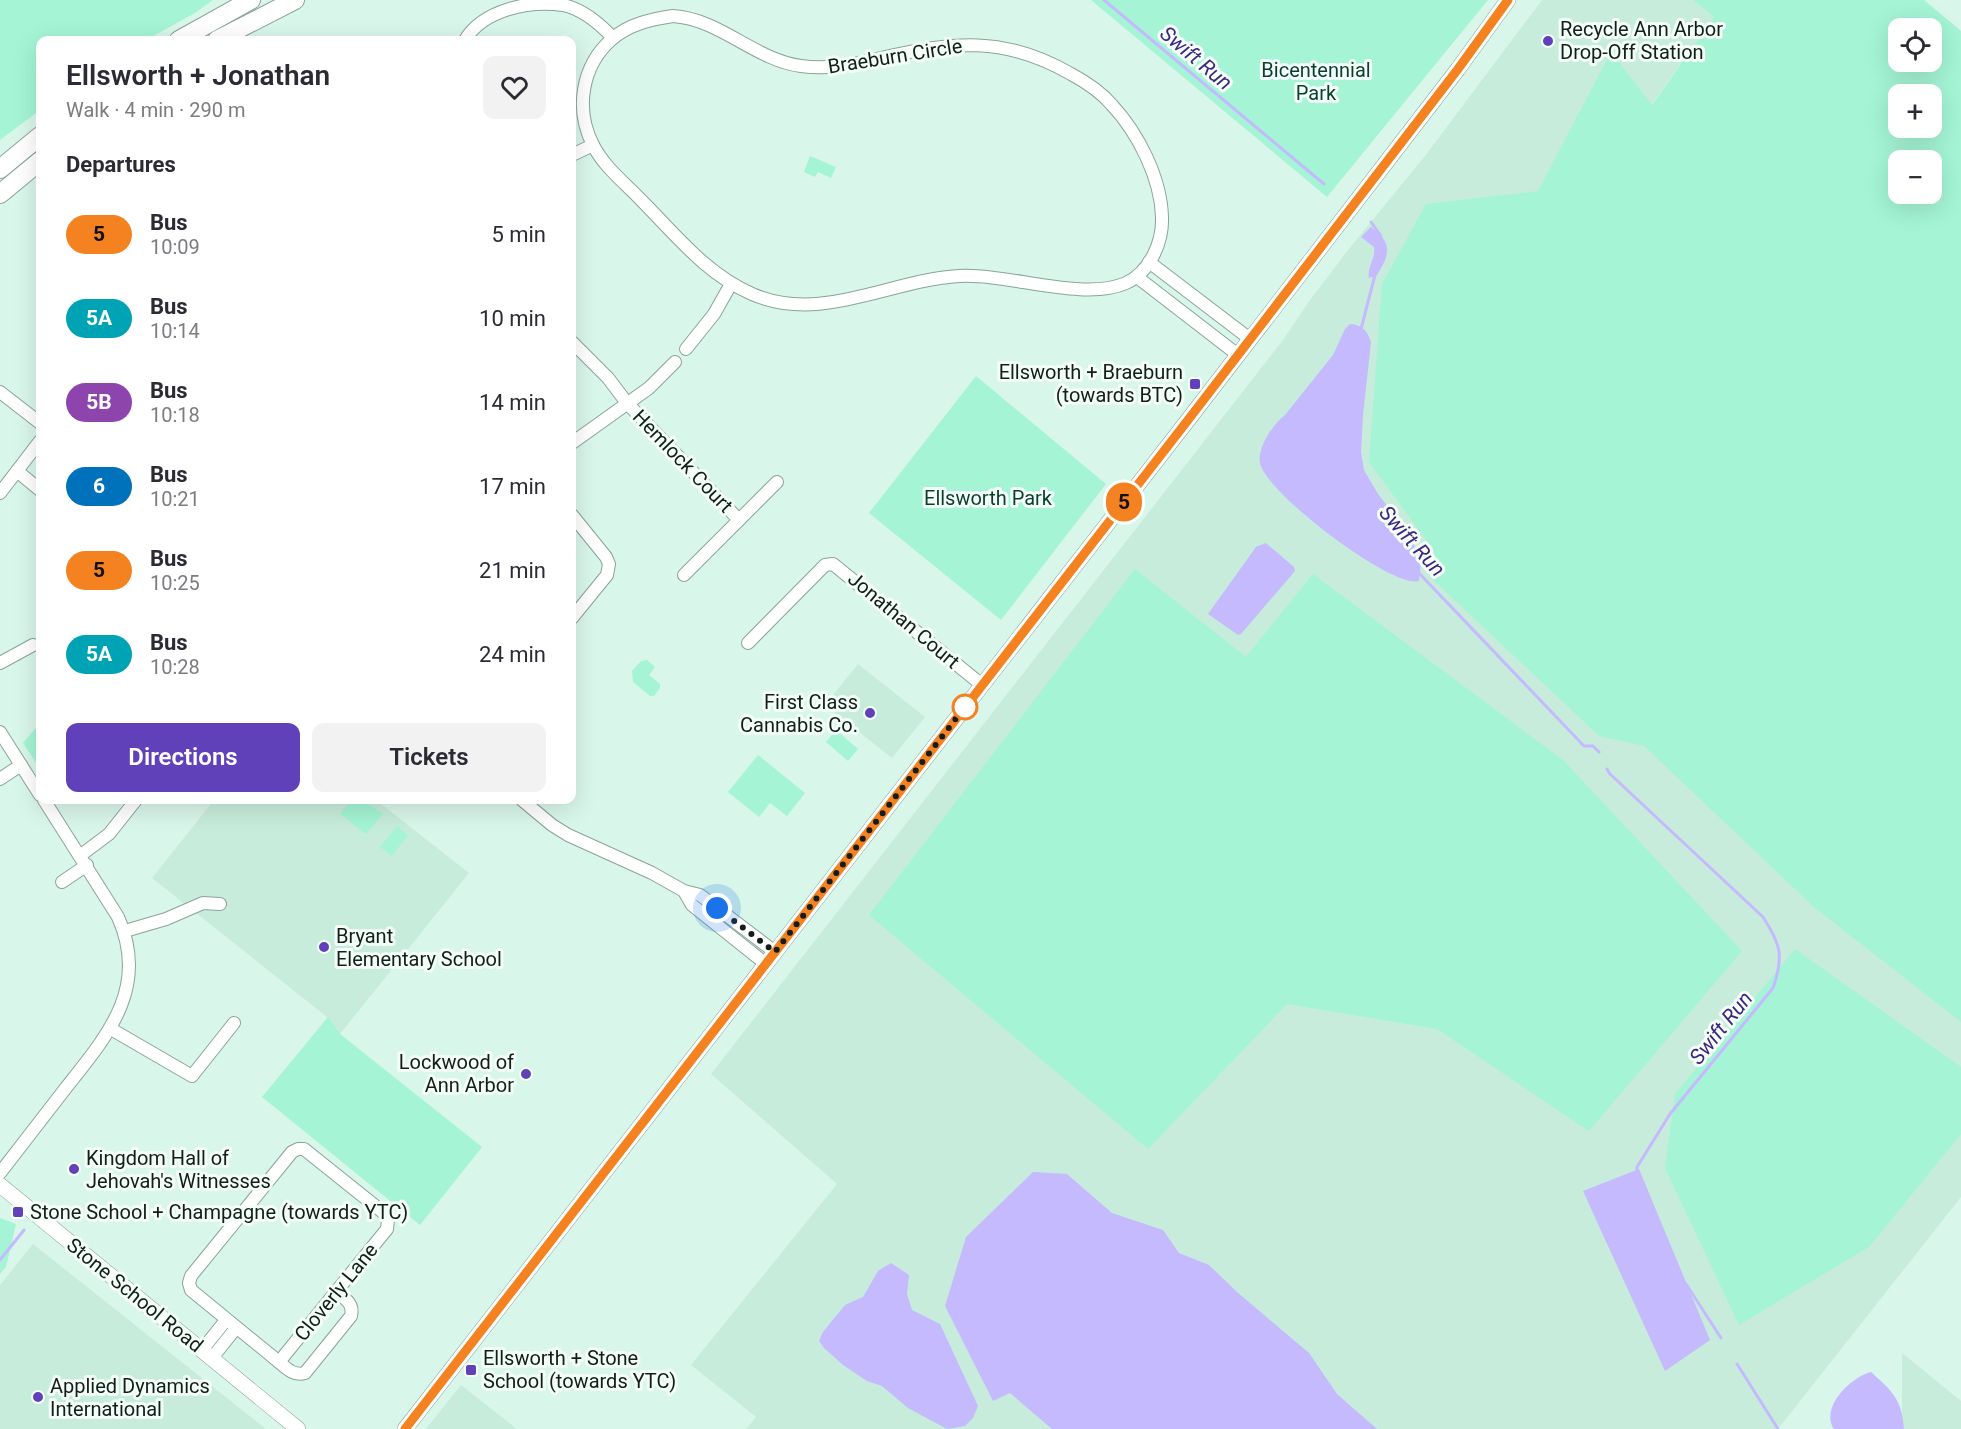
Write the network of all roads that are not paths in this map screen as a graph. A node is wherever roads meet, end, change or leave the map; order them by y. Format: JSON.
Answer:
{"nodes":[{"id":1,"x":251,"y":0,"type":"edge"},
{"id":2,"x":295,"y":0,"type":"edge"},
{"id":3,"x":1508,"y":0,"type":"edge"},
{"id":4,"x":186,"y":36,"type":"edge"},
{"id":5,"x":225,"y":36,"type":"edge"},
{"id":6,"x":468,"y":36,"type":"edge"},
{"id":7,"x":613,"y":38,"type":"junction"},
{"id":8,"x":36,"y":139,"type":"edge"},
{"id":9,"x":592,"y":145,"type":"junction"},
{"id":10,"x":576,"y":153,"type":"edge"},
{"id":11,"x":36,"y":164,"type":"edge"},
{"id":12,"x":0,"y":169,"type":"edge"},
{"id":13,"x":0,"y":194,"type":"edge"},
{"id":14,"x":1149,"y":262,"type":"junction"},
{"id":15,"x":1137,"y":277,"type":"junction"},
{"id":16,"x":731,"y":284,"type":"junction"},
{"id":17,"x":1250,"y":339,"type":"junction"},
{"id":18,"x":576,"y":346,"type":"edge"},
{"id":19,"x":686,"y":349,"type":"dead end"},
{"id":20,"x":1238,"y":355,"type":"junction"},
{"id":21,"x":675,"y":362,"type":"dead end"},
{"id":22,"x":0,"y":392,"type":"edge"},
{"id":23,"x":627,"y":403,"type":"junction"},
{"id":24,"x":36,"y":420,"type":"edge"},
{"id":25,"x":576,"y":440,"type":"edge"},
{"id":26,"x":36,"y":446,"type":"edge"},
{"id":27,"x":17,"y":471,"type":"junction"},
{"id":28,"x":777,"y":482,"type":"dead end"},
{"id":29,"x":36,"y":487,"type":"edge"},
{"id":30,"x":0,"y":493,"type":"edge"},
{"id":31,"x":576,"y":520,"type":"edge"},
{"id":32,"x":739,"y":520,"type":"junction"},
{"id":33,"x":684,"y":575,"type":"dead end"},
{"id":34,"x":576,"y":613,"type":"edge"},
{"id":35,"x":748,"y":643,"type":"dead end"},
{"id":36,"x":33,"y":645,"type":"dead end"},
{"id":37,"x":0,"y":663,"type":"edge"},
{"id":38,"x":982,"y":685,"type":"junction"},
{"id":39,"x":0,"y":732,"type":"edge"},
{"id":40,"x":21,"y":765,"type":"junction"},
{"id":41,"x":0,"y":779,"type":"edge"},
{"id":42,"x":36,"y":789,"type":"edge"},
{"id":43,"x":47,"y":804,"type":"edge"},
{"id":44,"x":133,"y":804,"type":"edge"},
{"id":45,"x":527,"y":804,"type":"edge"},
{"id":46,"x":84,"y":860,"type":"junction"},
{"id":47,"x":62,"y":882,"type":"dead end"},
{"id":48,"x":220,"y":904,"type":"dead end"},
{"id":49,"x":125,"y":932,"type":"junction"},
{"id":50,"x":770,"y":958,"type":"junction"},
{"id":51,"x":234,"y":1023,"type":"dead end"},
{"id":52,"x":111,"y":1029,"type":"junction"},
{"id":53,"x":0,"y":1173,"type":"edge"},
{"id":54,"x":0,"y":1185,"type":"edge"},
{"id":55,"x":336,"y":1292,"type":"junction"},
{"id":56,"x":231,"y":1324,"type":"junction"},
{"id":57,"x":207,"y":1354,"type":"junction"},
{"id":58,"x":279,"y":1362,"type":"junction"},
{"id":59,"x":298,"y":1429,"type":"edge"},
{"id":60,"x":405,"y":1429,"type":"edge"}],
"edges":[{"from":1,"to":4,"type":"highway"},
{"from":2,"to":5,"type":"highway"},
{"from":3,"to":17,"type":"main road"},
{"from":6,"to":7,"type":"street"},
{"from":7,"to":9,"type":"street","name":"Braeburn Circle"},
{"from":7,"to":14,"type":"street","name":"Braeburn Circle"},
{"from":8,"to":12,"type":"highway"},
{"from":9,"to":10,"type":"street"},
{"from":9,"to":16,"type":"street","name":"Braeburn Circle"},
{"from":11,"to":13,"type":"highway"},
{"from":14,"to":15,"type":"street","name":"Braeburn Circle"},
{"from":14,"to":17,"type":"street"},
{"from":15,"to":16,"type":"street","name":"Braeburn Circle"},
{"from":15,"to":20,"type":"street"},
{"from":16,"to":19,"type":"street"},
{"from":17,"to":20,"type":"main road"},
{"from":18,"to":23,"type":"street","name":"Hemlock Court"},
{"from":20,"to":38,"type":"main road"},
{"from":21,"to":23,"type":"street"},
{"from":22,"to":24,"type":"street"},
{"from":23,"to":25,"type":"street"},
{"from":23,"to":32,"type":"street","name":"Hemlock Court"},
{"from":26,"to":27,"type":"street"},
{"from":27,"to":29,"type":"street"},
{"from":27,"to":30,"type":"street"},
{"from":28,"to":32,"type":"street","name":"Hemlock Court"},
{"from":31,"to":34,"type":"street"},
{"from":32,"to":33,"type":"street","name":"Hemlock Court"},
{"from":35,"to":38,"type":"street","name":"Jonathan Court"},
{"from":36,"to":37,"type":"street"},
{"from":38,"to":50,"type":"main road"},
{"from":39,"to":40,"type":"street"},
{"from":40,"to":41,"type":"street"},
{"from":40,"to":42,"type":"street"},
{"from":43,"to":46,"type":"street"},
{"from":44,"to":46,"type":"street"},
{"from":45,"to":50,"type":"street"},
{"from":46,"to":47,"type":"street"},
{"from":46,"to":49,"type":"street"},
{"from":48,"to":49,"type":"street"},
{"from":49,"to":52,"type":"street"},
{"from":50,"to":60,"type":"main road"},
{"from":51,"to":52,"type":"street"},
{"from":52,"to":53,"type":"street"},
{"from":54,"to":57,"type":"main road","name":"Stone School Road"},
{"from":55,"to":56,"type":"street","name":"Cloverly Lane"},
{"from":55,"to":58,"type":"street","name":"Cloverly Lane"},
{"from":55,"to":58,"type":"street"},
{"from":56,"to":57,"type":"street"},
{"from":56,"to":58,"type":"street","name":"Cloverly Lane"},
{"from":57,"to":59,"type":"main road","name":"Stone School Road"}]}
